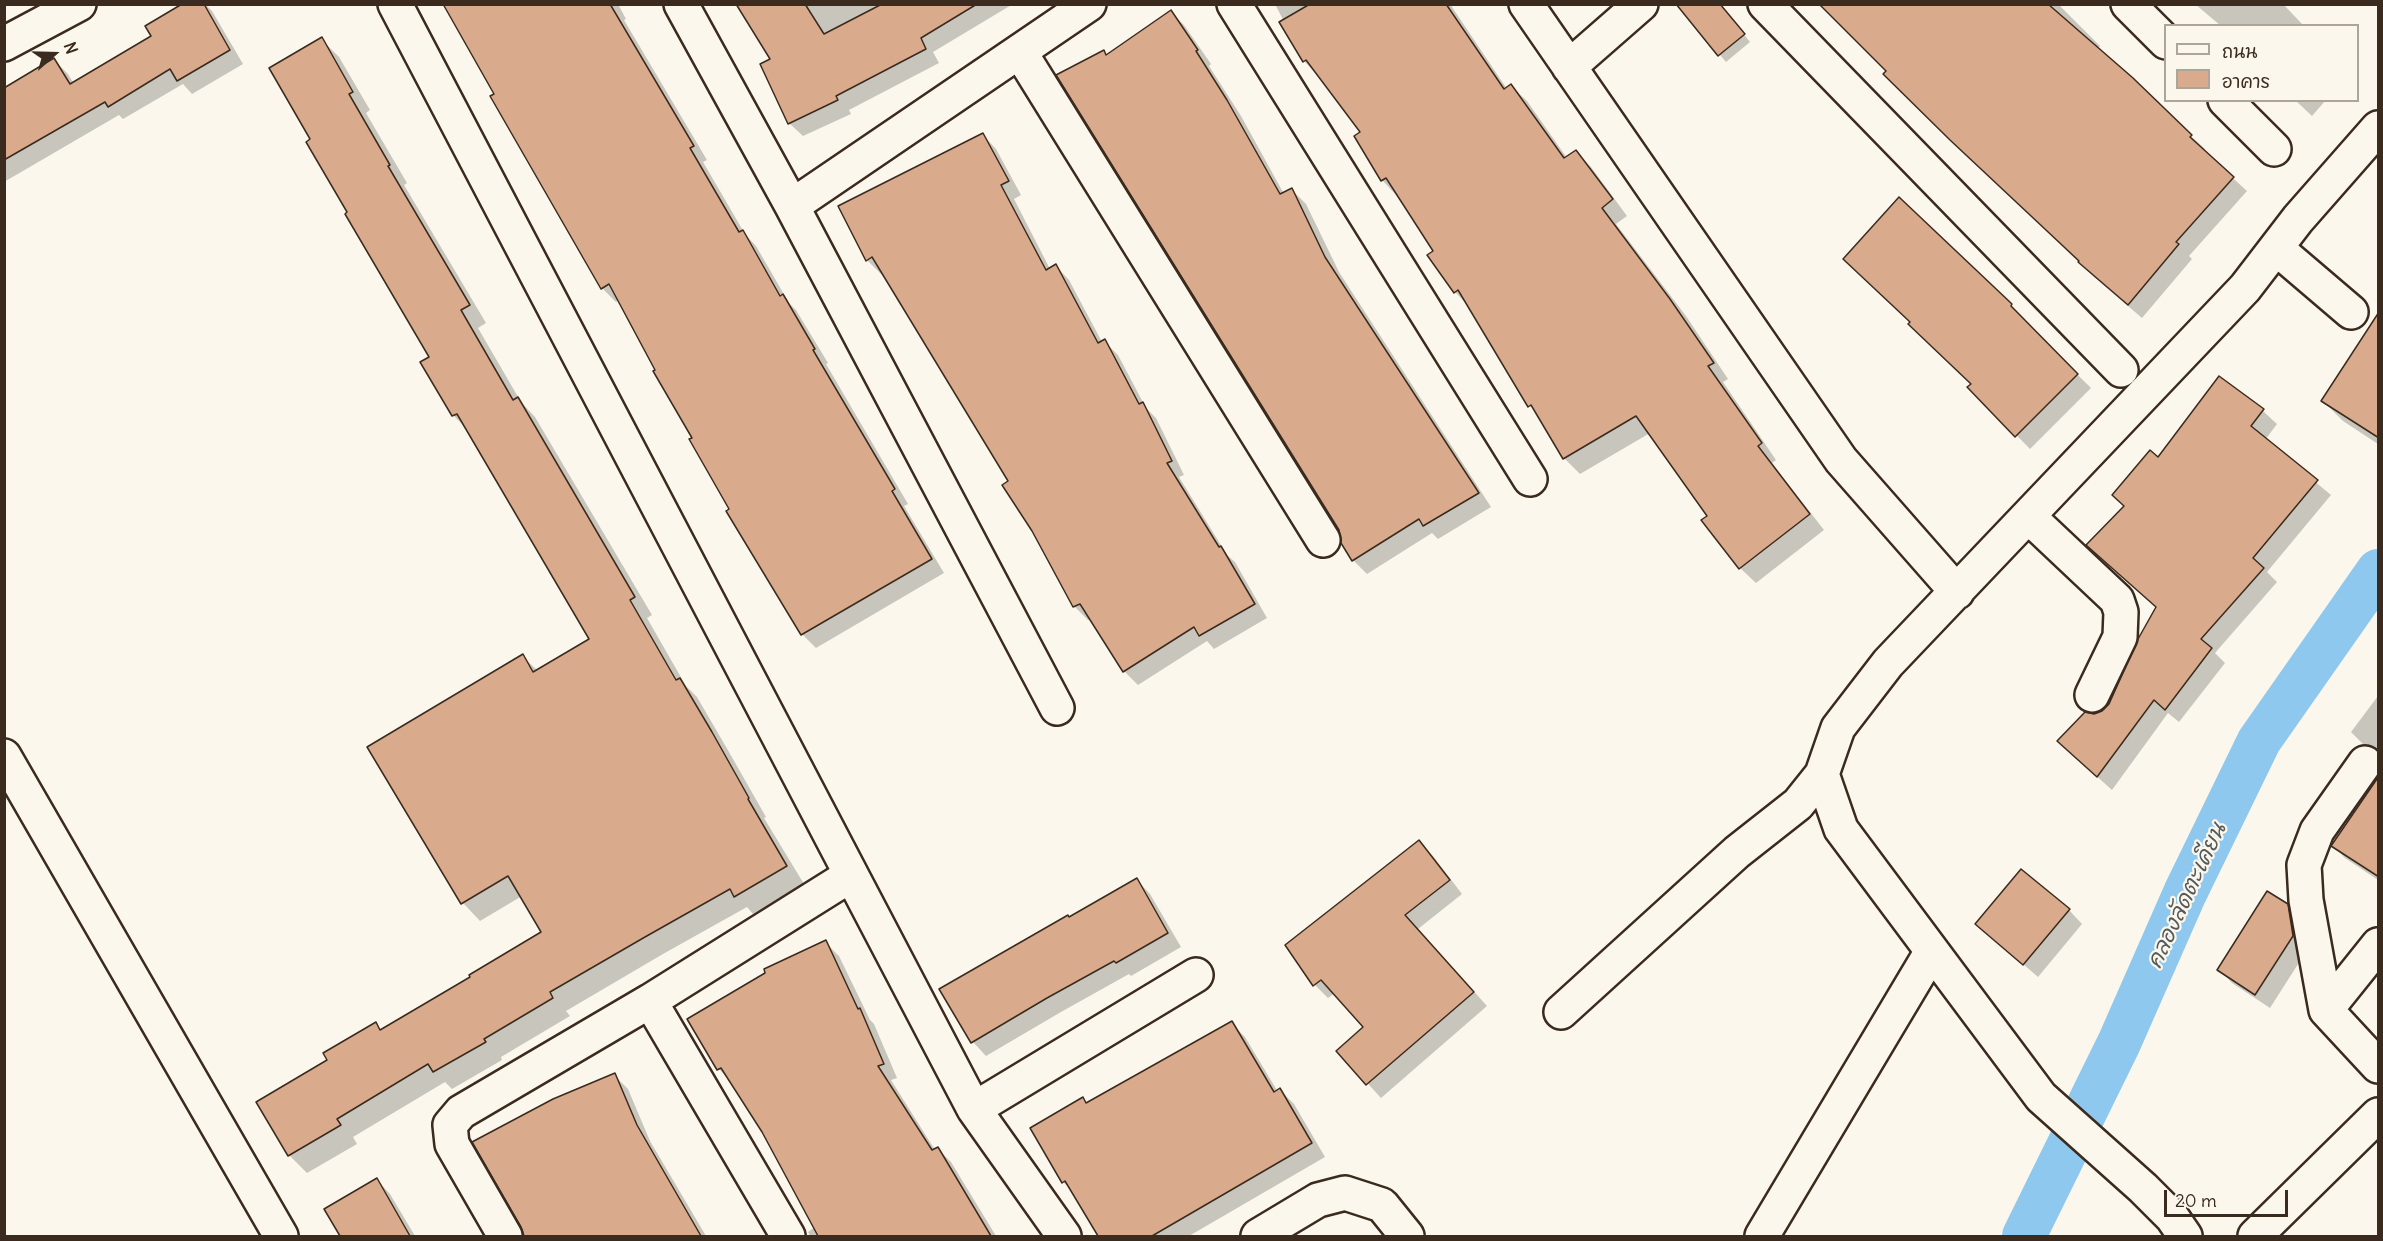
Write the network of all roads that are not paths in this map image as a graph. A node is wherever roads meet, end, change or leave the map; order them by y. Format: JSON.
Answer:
{"nodes":[{"id":1,"x":79,"y":4,"type":"edge"},
{"id":2,"x":395,"y":4,"type":"edge"},
{"id":3,"x":681,"y":4,"type":"edge"},
{"id":4,"x":1089,"y":4,"type":"edge"},
{"id":5,"x":1234,"y":4,"type":"edge"},
{"id":6,"x":1526,"y":4,"type":"edge"},
{"id":7,"x":1641,"y":4,"type":"edge"},
{"id":8,"x":1765,"y":4,"type":"edge"},
{"id":9,"x":2128,"y":4,"type":"edge"},
{"id":10,"x":2164,"y":40,"type":"edge"},
{"id":11,"x":4,"y":44,"type":"edge"},
{"id":12,"x":1020,"y":52,"type":"junction"},
{"id":13,"x":1569,"y":67,"type":"junction"},
{"id":14,"x":2227,"y":102,"type":"edge"},
{"id":15,"x":2379,"y":128,"type":"edge"},
{"id":16,"x":2274,"y":149,"type":"dead end"},
{"id":17,"x":792,"y":206,"type":"junction"},
{"id":18,"x":2276,"y":248,"type":"junction"},
{"id":19,"x":2351,"y":312,"type":"dead end"},
{"id":20,"x":2121,"y":370,"type":"dead end"},
{"id":21,"x":1530,"y":479,"type":"dead end"},
{"id":22,"x":2029,"y":517,"type":"junction"},
{"id":23,"x":1323,"y":540,"type":"dead end"},
{"id":24,"x":1957,"y":592,"type":"junction"},
{"id":25,"x":2092,"y":695,"type":"dead end"},
{"id":26,"x":1057,"y":708,"type":"dead end"},
{"id":27,"x":4,"y":756,"type":"edge"},
{"id":28,"x":2365,"y":763,"type":"dead end"},
{"id":29,"x":1822,"y":774,"type":"junction"},
{"id":30,"x":852,"y":875,"type":"junction"},
{"id":31,"x":2379,"y":945,"type":"edge"},
{"id":32,"x":1932,"y":951,"type":"junction"},
{"id":33,"x":1196,"y":975,"type":"dead end"},
{"id":34,"x":650,"y":1000,"type":"junction"},
{"id":35,"x":2326,"y":1010,"type":"junction"},
{"id":36,"x":1561,"y":1012,"type":"dead end"},
{"id":37,"x":2379,"y":1066,"type":"edge"},
{"id":38,"x":974,"y":1109,"type":"junction"},
{"id":39,"x":2379,"y":1115,"type":"edge"},
{"id":40,"x":281,"y":1236,"type":"edge"},
{"id":41,"x":505,"y":1236,"type":"edge"},
{"id":42,"x":788,"y":1236,"type":"edge"},
{"id":43,"x":1064,"y":1236,"type":"edge"},
{"id":44,"x":1258,"y":1236,"type":"edge"},
{"id":45,"x":1407,"y":1236,"type":"edge"},
{"id":46,"x":1762,"y":1236,"type":"edge"},
{"id":47,"x":2185,"y":1236,"type":"edge"},
{"id":48,"x":2255,"y":1236,"type":"edge"}],
"edges":[{"from":1,"to":11,"type":"street"},
{"from":2,"to":30,"type":"street"},
{"from":3,"to":17,"type":"street"},
{"from":4,"to":12,"type":"street"},
{"from":5,"to":21,"type":"street"},
{"from":6,"to":13,"type":"street"},
{"from":7,"to":13,"type":"street"},
{"from":8,"to":20,"type":"street"},
{"from":9,"to":10,"type":"street"},
{"from":12,"to":17,"type":"street"},
{"from":12,"to":23,"type":"street"},
{"from":13,"to":24,"type":"street"},
{"from":14,"to":16,"type":"street"},
{"from":15,"to":18,"type":"street"},
{"from":17,"to":26,"type":"street"},
{"from":18,"to":19,"type":"street"},
{"from":18,"to":22,"type":"street"},
{"from":22,"to":24,"type":"street"},
{"from":22,"to":25,"type":"street"},
{"from":24,"to":29,"type":"street"},
{"from":27,"to":40,"type":"street"},
{"from":28,"to":35,"type":"street"},
{"from":29,"to":32,"type":"street"},
{"from":29,"to":36,"type":"street"},
{"from":30,"to":34,"type":"street"},
{"from":30,"to":38,"type":"street"},
{"from":31,"to":35,"type":"street"},
{"from":32,"to":46,"type":"street"},
{"from":32,"to":47,"type":"street"},
{"from":33,"to":38,"type":"street"},
{"from":34,"to":41,"type":"street"},
{"from":34,"to":42,"type":"street"},
{"from":35,"to":37,"type":"street"},
{"from":38,"to":43,"type":"street"},
{"from":39,"to":48,"type":"street"},
{"from":44,"to":45,"type":"street"}]}
